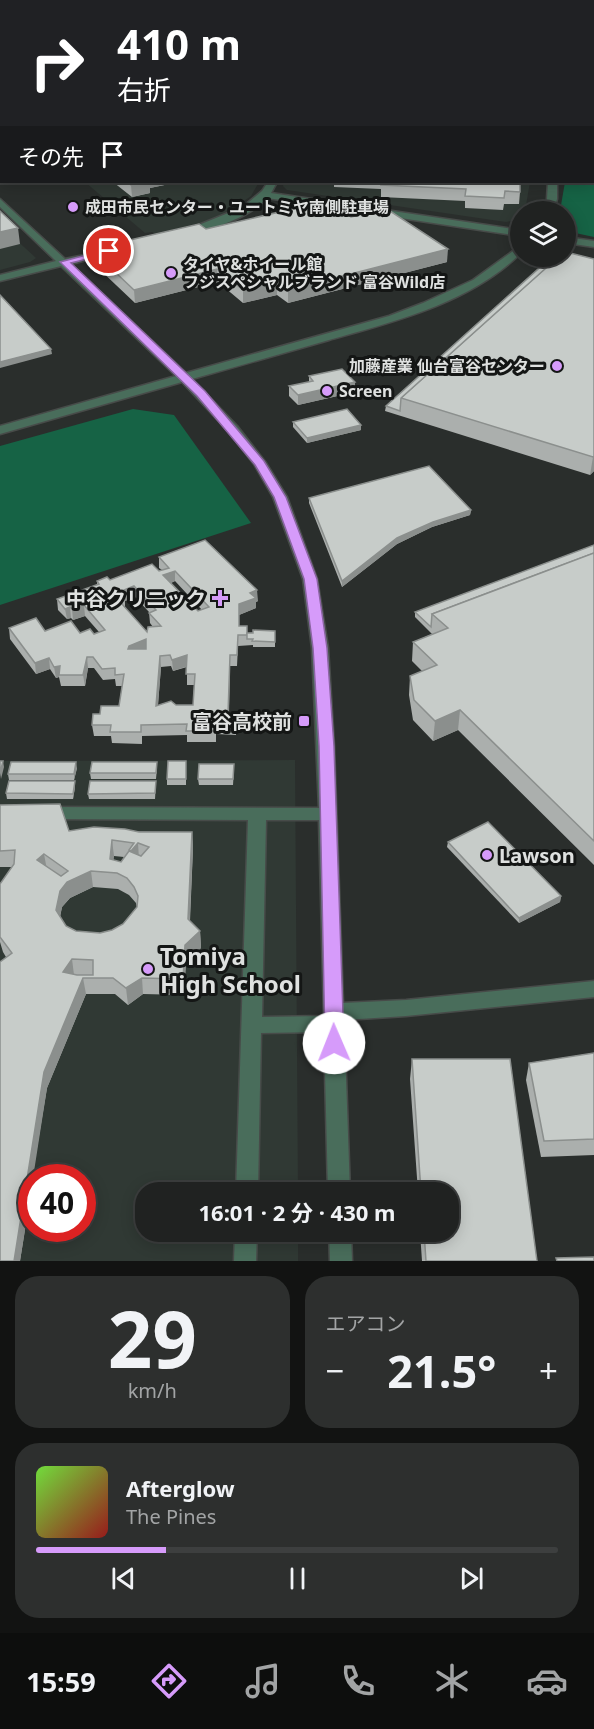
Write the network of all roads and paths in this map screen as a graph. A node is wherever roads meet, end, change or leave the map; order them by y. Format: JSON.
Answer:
{"nodes":[{"id":1,"x":272,"y":183,"type":"edge"},
{"id":2,"x":552,"y":183,"type":"edge"},
{"id":3,"x":266,"y":195,"type":"junction"},
{"id":4,"x":551,"y":201,"type":"edge"},
{"id":5,"x":0,"y":202,"type":"edge"},
{"id":6,"x":510,"y":232,"type":"edge"},
{"id":7,"x":171,"y":236,"type":"edge"},
{"id":8,"x":576,"y":241,"type":"edge"},
{"id":9,"x":594,"y":244,"type":"edge"},
{"id":10,"x":122,"y":248,"type":"edge"},
{"id":11,"x":510,"y":257,"type":"edge"},
{"id":12,"x":65,"y":262,"type":"junction"},
{"id":13,"x":0,"y":278,"type":"edge"},
{"id":14,"x":185,"y":378,"type":"junction"},
{"id":15,"x":0,"y":430,"type":"edge"},
{"id":16,"x":23,"y":813,"type":"edge"},
{"id":17,"x":257,"y":814,"type":"junction"},
{"id":18,"x":328,"y":814,"type":"junction"},
{"id":19,"x":594,"y":989,"type":"edge"},
{"id":20,"x":334,"y":1018,"type":"junction"},
{"id":21,"x":251,"y":1025,"type":"junction"},
{"id":22,"x":247,"y":1182,"type":"edge"},
{"id":23,"x":339,"y":1182,"type":"edge"},
{"id":24,"x":246,"y":1242,"type":"edge"},
{"id":25,"x":340,"y":1242,"type":"edge"},
{"id":26,"x":245,"y":1261,"type":"edge"},
{"id":27,"x":341,"y":1261,"type":"edge"}],
"edges":[{"from":1,"to":3,"type":"street"},
{"from":2,"to":4,"type":"street"},
{"from":3,"to":6,"type":"street"},
{"from":3,"to":7,"type":"street"},
{"from":5,"to":12,"type":"street"},
{"from":8,"to":9,"type":"street"},
{"from":10,"to":12,"type":"street"},
{"from":11,"to":14,"type":"street"},
{"from":12,"to":13,"type":"street"},
{"from":12,"to":14,"type":"street"},
{"from":14,"to":15,"type":"street"},
{"from":14,"to":18,"type":"street"},
{"from":16,"to":17,"type":"street"},
{"from":17,"to":18,"type":"street"},
{"from":17,"to":21,"type":"street"},
{"from":18,"to":20,"type":"street"},
{"from":19,"to":20,"type":"street"},
{"from":20,"to":21,"type":"street"},
{"from":20,"to":23,"type":"street"},
{"from":21,"to":22,"type":"street"},
{"from":24,"to":26,"type":"street"},
{"from":25,"to":27,"type":"street"}]}
